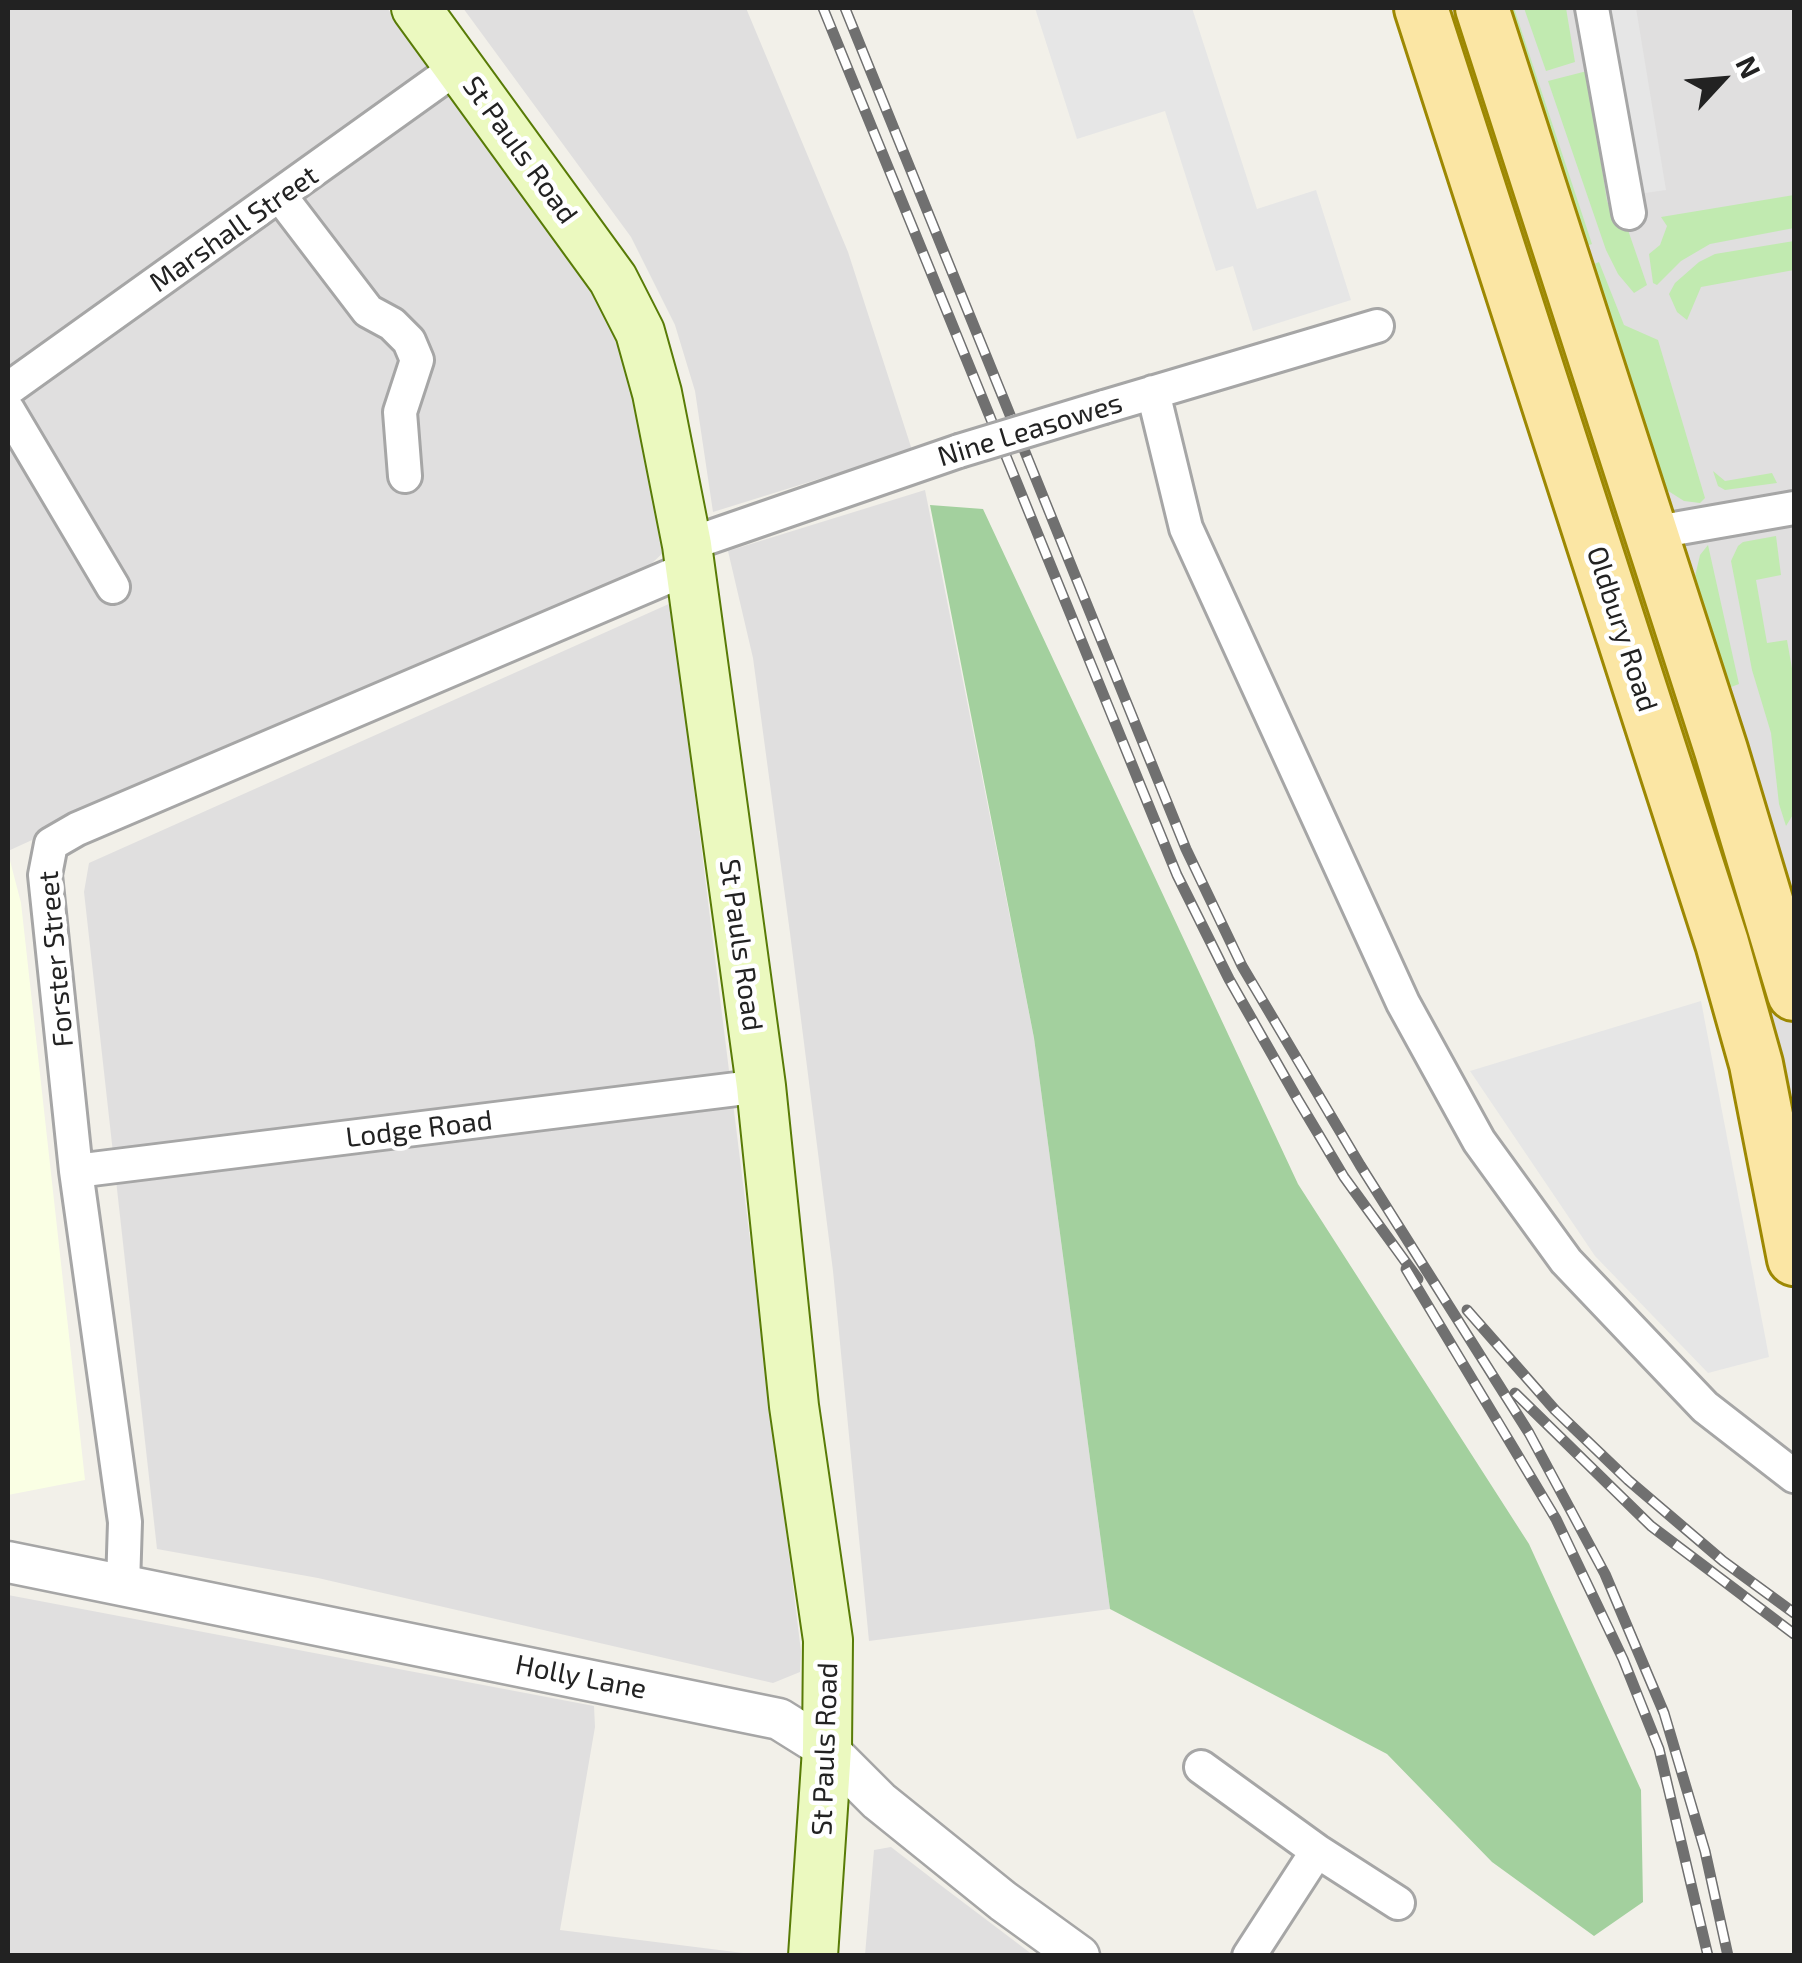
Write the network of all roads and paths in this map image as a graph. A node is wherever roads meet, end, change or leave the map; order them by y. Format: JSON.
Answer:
{"nodes":[{"id":1,"x":416,"y":8,"type":"edge"},
{"id":2,"x":1421,"y":8,"type":"edge"},
{"id":3,"x":1482,"y":8,"type":"edge"},
{"id":4,"x":1592,"y":8,"type":"edge"},
{"id":5,"x":459,"y":66,"type":"junction"},
{"id":6,"x":281,"y":197,"type":"junction"},
{"id":7,"x":1629,"y":213,"type":"dead end"},
{"id":8,"x":1377,"y":326,"type":"dead end"},
{"id":9,"x":8,"y":390,"type":"edge"},
{"id":10,"x":1153,"y":392,"type":"junction"},
{"id":11,"x":8,"y":410,"type":"edge"},
{"id":12,"x":406,"y":476,"type":"dead end"},
{"id":13,"x":1794,"y":508,"type":"edge"},
{"id":14,"x":1651,"y":533,"type":"junction"},
{"id":15,"x":688,"y":556,"type":"junction"},
{"id":16,"x":113,"y":587,"type":"dead end"},
{"id":17,"x":1794,"y":994,"type":"edge"},
{"id":18,"x":761,"y":1086,"type":"junction"},
{"id":19,"x":76,"y":1171,"type":"junction"},
{"id":20,"x":1794,"y":1259,"type":"edge"},
{"id":21,"x":1794,"y":1476,"type":"edge"},
{"id":22,"x":8,"y":1562,"type":"edge"},
{"id":23,"x":123,"y":1585,"type":"junction"},
{"id":24,"x":828,"y":1750,"type":"junction"},
{"id":25,"x":1201,"y":1767,"type":"dead end"},
{"id":26,"x":1317,"y":1851,"type":"junction"},
{"id":27,"x":1398,"y":1903,"type":"dead end"},
{"id":28,"x":814,"y":1956,"type":"edge"},
{"id":29,"x":1078,"y":1956,"type":"edge"},
{"id":30,"x":1249,"y":1956,"type":"edge"}],
"edges":[{"from":1,"to":5,"type":"main road","name":"St Pauls Road"},
{"from":2,"to":20,"type":"main road","name":"Oldbury Road"},
{"from":3,"to":14,"type":"main road","name":"Oldbury Road"},
{"from":4,"to":7,"type":"street"},
{"from":5,"to":6,"type":"street","name":"Marshall Street"},
{"from":5,"to":15,"type":"main road","name":"St Pauls Road"},
{"from":6,"to":9,"type":"street","name":"Marshall Street"},
{"from":6,"to":12,"type":"street"},
{"from":8,"to":10,"type":"street","name":"Nine Leasowes"},
{"from":10,"to":15,"type":"street","name":"Nine Leasowes","bridge":true},
{"from":10,"to":21,"type":"street"},
{"from":11,"to":16,"type":"street"},
{"from":13,"to":14,"type":"street"},
{"from":14,"to":17,"type":"main road","name":"Oldbury Road"},
{"from":15,"to":18,"type":"main road","name":"St Pauls Road"},
{"from":15,"to":19,"type":"street","name":"Forster Street"},
{"from":18,"to":19,"type":"street","name":"Lodge Road"},
{"from":18,"to":24,"type":"main road","name":"St Pauls Road"},
{"from":19,"to":23,"type":"street","name":"Forster Street"},
{"from":22,"to":23,"type":"street","name":"Holly Lane"},
{"from":23,"to":24,"type":"street","name":"Holly Lane"},
{"from":24,"to":28,"type":"main road","name":"St Pauls Road"},
{"from":24,"to":29,"type":"street","name":"Holly Lane"},
{"from":25,"to":26,"type":"street"},
{"from":26,"to":27,"type":"street"},
{"from":26,"to":30,"type":"street"}]}
